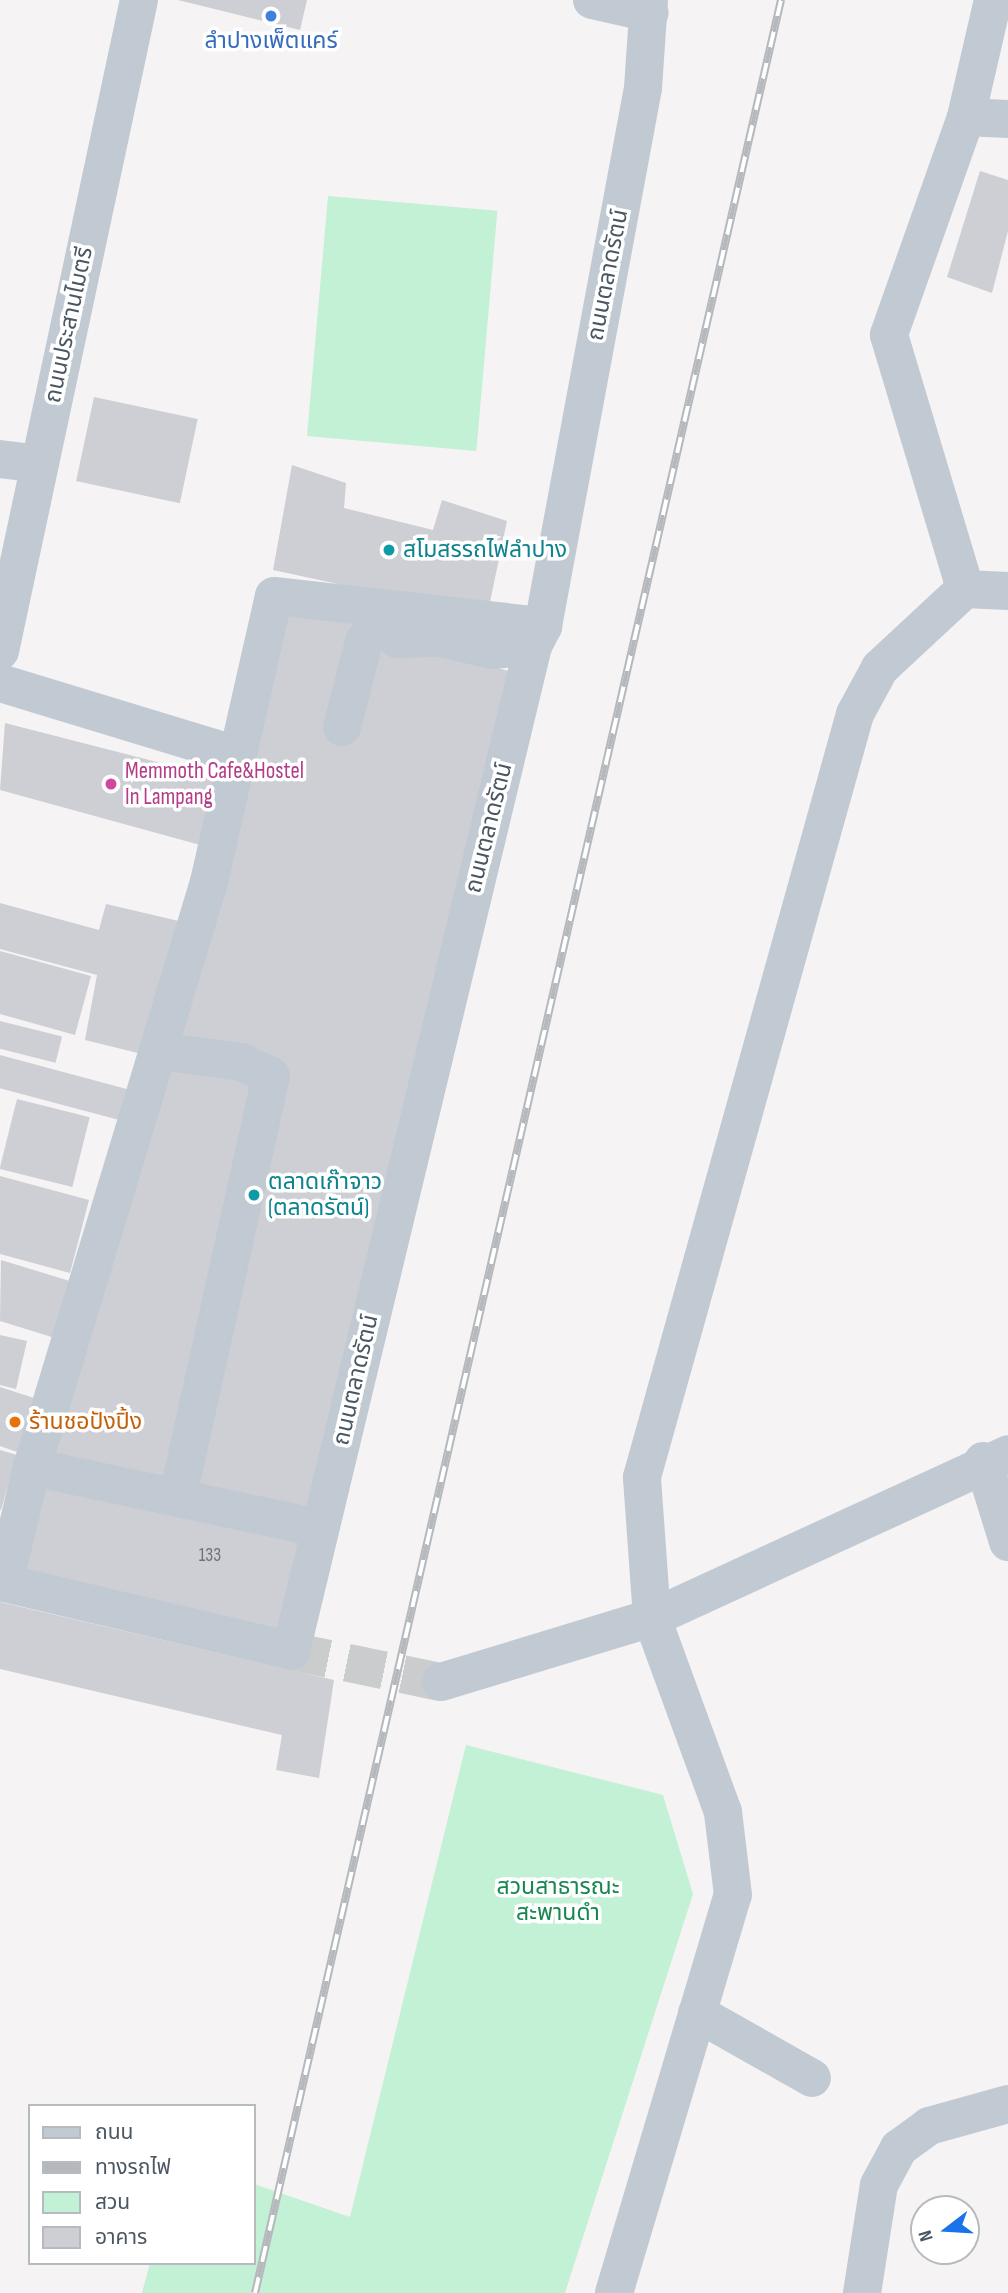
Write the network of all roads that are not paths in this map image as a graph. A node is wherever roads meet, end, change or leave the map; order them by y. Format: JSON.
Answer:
{"nodes":[{"id":1,"x":139,"y":0,"type":"edge"},
{"id":2,"x":592,"y":0,"type":"edge"},
{"id":3,"x":993,"y":0,"type":"edge"},
{"id":4,"x":650,"y":7,"type":"edge"},
{"id":5,"x":966,"y":117,"type":"junction"},
{"id":6,"x":1008,"y":119,"type":"edge"},
{"id":7,"x":0,"y":459,"type":"edge"},
{"id":8,"x":38,"y":464,"type":"junction"},
{"id":9,"x":965,"y":589,"type":"junction"},
{"id":10,"x":1008,"y":591,"type":"edge"},
{"id":11,"x":538,"y":636,"type":"junction"},
{"id":12,"x":0,"y":651,"type":"edge"},
{"id":13,"x":0,"y":683,"type":"edge"},
{"id":14,"x":342,"y":727,"type":"dead end"},
{"id":15,"x":237,"y":755,"type":"junction"},
{"id":16,"x":160,"y":1051,"type":"junction"},
{"id":17,"x":996,"y":1457,"type":"edge"},
{"id":18,"x":32,"y":1467,"type":"junction"},
{"id":19,"x":178,"y":1495,"type":"junction"},
{"id":20,"x":320,"y":1528,"type":"junction"},
{"id":21,"x":1008,"y":1542,"type":"edge"},
{"id":22,"x":2,"y":1583,"type":"edge"},
{"id":23,"x":652,"y":1618,"type":"junction"},
{"id":24,"x":441,"y":1682,"type":"tunnel mouth"},
{"id":25,"x":697,"y":2013,"type":"junction"},
{"id":26,"x":812,"y":2078,"type":"dead end"},
{"id":27,"x":1008,"y":2104,"type":"edge"},
{"id":28,"x":614,"y":2293,"type":"edge"},
{"id":29,"x":862,"y":2293,"type":"edge"}],
"edges":[{"from":1,"to":8,"type":"street","name":"ถนนประสานไมตรี"},
{"from":2,"to":4,"type":"street"},
{"from":3,"to":5,"type":"street"},
{"from":4,"to":11,"type":"street","name":"ถนนตลาดรัตน์"},
{"from":5,"to":6,"type":"street"},
{"from":5,"to":9,"type":"street"},
{"from":7,"to":8,"type":"street"},
{"from":8,"to":12,"type":"street","name":"ถนนประสานไมตรี"},
{"from":9,"to":10,"type":"street"},
{"from":9,"to":23,"type":"street"},
{"from":11,"to":14,"type":"street"},
{"from":11,"to":15,"type":"street"},
{"from":11,"to":20,"type":"street","name":"ถนนตลาดรัตน์"},
{"from":13,"to":15,"type":"street"},
{"from":15,"to":16,"type":"street"},
{"from":16,"to":18,"type":"street"},
{"from":16,"to":19,"type":"street"},
{"from":17,"to":21,"type":"street"},
{"from":17,"to":23,"type":"street"},
{"from":18,"to":19,"type":"street"},
{"from":18,"to":22,"type":"street"},
{"from":19,"to":20,"type":"street"},
{"from":20,"to":22,"type":"street","name":"ถนนตลาดรัตน์"},
{"from":23,"to":24,"type":"street"},
{"from":23,"to":25,"type":"street"},
{"from":25,"to":26,"type":"street"},
{"from":25,"to":28,"type":"street"},
{"from":27,"to":29,"type":"street"}]}
